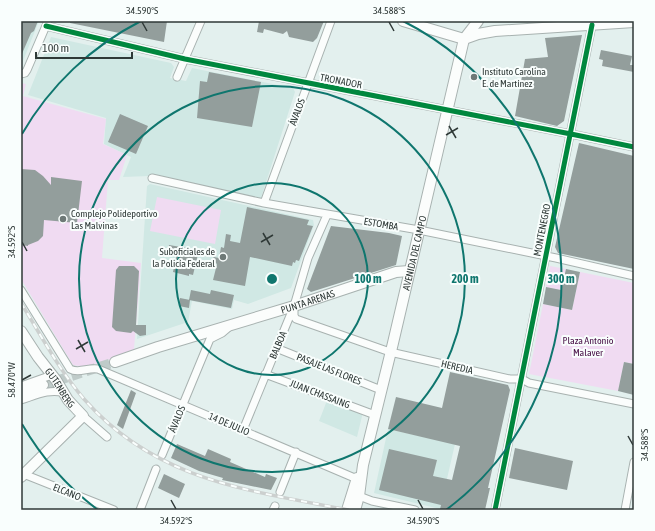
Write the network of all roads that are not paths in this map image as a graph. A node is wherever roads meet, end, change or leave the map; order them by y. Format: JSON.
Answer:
{"nodes":[{"id":1,"x":201,"y":21,"type":"edge"},
{"id":2,"x":331,"y":21,"type":"edge"},
{"id":3,"x":403,"y":21,"type":"edge"},
{"id":4,"x":478,"y":21,"type":"edge"},
{"id":5,"x":515,"y":21,"type":"edge"},
{"id":6,"x":634,"y":22,"type":"edge"},
{"id":7,"x":592,"y":23,"type":"edge"},
{"id":8,"x":47,"y":24,"type":"edge"},
{"id":9,"x":503,"y":30,"type":"junction"},
{"id":10,"x":464,"y":39,"type":"junction"},
{"id":11,"x":185,"y":59,"type":"junction"},
{"id":12,"x":23,"y":74,"type":"edge"},
{"id":13,"x":178,"y":77,"type":"dead end"},
{"id":14,"x":308,"y":83,"type":"junction"},
{"id":15,"x":448,"y":110,"type":"junction"},
{"id":16,"x":571,"y":134,"type":"junction"},
{"id":17,"x":634,"y":147,"type":"edge"},
{"id":18,"x":152,"y":178,"type":"dead end"},
{"id":19,"x":264,"y":203,"type":"junction"},
{"id":20,"x":327,"y":215,"type":"junction"},
{"id":21,"x":419,"y":230,"type":"junction"},
{"id":22,"x":546,"y":257,"type":"junction"},
{"id":23,"x":409,"y":271,"type":"junction"},
{"id":24,"x":634,"y":276,"type":"edge"},
{"id":25,"x":21,"y":290,"type":"edge"},
{"id":26,"x":294,"y":306,"type":"junction"},
{"id":27,"x":230,"y":326,"type":"junction"},
{"id":28,"x":21,"y":331,"type":"edge"},
{"id":29,"x":210,"y":339,"type":"joint"},
{"id":30,"x":276,"y":348,"type":"junction"},
{"id":31,"x":390,"y":352,"type":"junction"},
{"id":32,"x":115,"y":362,"type":"tunnel mouth"},
{"id":33,"x":102,"y":370,"type":"joint"},
{"id":34,"x":265,"y":374,"type":"junction"},
{"id":35,"x":52,"y":375,"type":"junction"},
{"id":36,"x":522,"y":378,"type":"junction"},
{"id":37,"x":21,"y":386,"type":"edge"},
{"id":38,"x":43,"y":386,"type":"tunnel mouth"},
{"id":39,"x":381,"y":390,"type":"junction"},
{"id":40,"x":21,"y":393,"type":"edge"},
{"id":41,"x":64,"y":393,"type":"junction"},
{"id":42,"x":21,"y":400,"type":"edge"},
{"id":43,"x":183,"y":404,"type":"junction"},
{"id":44,"x":634,"y":404,"type":"edge"},
{"id":45,"x":375,"y":415,"type":"junction"},
{"id":46,"x":83,"y":416,"type":"junction"},
{"id":47,"x":243,"y":430,"type":"junction"},
{"id":48,"x":107,"y":437,"type":"dead end"},
{"id":49,"x":296,"y":452,"type":"junction"},
{"id":50,"x":162,"y":455,"type":"dead end"},
{"id":51,"x":634,"y":462,"type":"edge"},
{"id":52,"x":362,"y":466,"type":"junction"},
{"id":53,"x":156,"y":469,"type":"dead end"},
{"id":54,"x":22,"y":475,"type":"edge"},
{"id":55,"x":357,"y":479,"type":"junction"},
{"id":56,"x":280,"y":492,"type":"dead end"},
{"id":57,"x":359,"y":496,"type":"junction"},
{"id":58,"x":114,"y":510,"type":"edge"},
{"id":59,"x":140,"y":510,"type":"edge"},
{"id":60,"x":347,"y":510,"type":"edge"},
{"id":61,"x":356,"y":510,"type":"edge"},
{"id":62,"x":415,"y":510,"type":"edge"},
{"id":63,"x":495,"y":510,"type":"edge"},
{"id":64,"x":625,"y":510,"type":"edge"}],
"edges":[{"from":1,"to":11,"type":"street"},
{"from":2,"to":14,"type":"street","name":"ÁVALOS"},
{"from":3,"to":10,"type":"main road"},
{"from":4,"to":10,"type":"main road"},
{"from":5,"to":9,"type":"main road"},
{"from":6,"to":7,"type":"main road"},
{"from":7,"to":9,"type":"main road"},
{"from":7,"to":16,"type":"street","name":"MONTENEGRO"},
{"from":8,"to":11,"type":"street","name":"TRONADOR"},
{"from":8,"to":12,"type":"street"},
{"from":9,"to":10,"type":"main road"},
{"from":10,"to":15,"type":"main road","name":"AVENIDA DEL CAMPO"},
{"from":11,"to":13,"type":"street"},
{"from":11,"to":14,"type":"street","name":"TRONADOR"},
{"from":14,"to":15,"type":"street","name":"TRONADOR"},
{"from":14,"to":19,"type":"street","name":"ÁVALOS"},
{"from":15,"to":16,"type":"street","name":"TRONADOR"},
{"from":15,"to":21,"type":"main road","name":"AVENIDA DEL CAMPO"},
{"from":16,"to":17,"type":"street","name":"TRONADOR"},
{"from":16,"to":22,"type":"street","name":"MONTENEGRO"},
{"from":18,"to":19,"type":"street","name":"ESTOMBA"},
{"from":19,"to":20,"type":"street","name":"ESTOMBA"},
{"from":20,"to":21,"type":"street","name":"ESTOMBA"},
{"from":20,"to":26,"type":"street","name":"BALBOA"},
{"from":21,"to":22,"type":"street","name":"ESTOMBA"},
{"from":21,"to":23,"type":"main road","name":"AVENIDA DEL CAMPO"},
{"from":22,"to":24,"type":"street","name":"ESTOMBA"},
{"from":22,"to":36,"type":"street","name":"MONTENEGRO"},
{"from":23,"to":26,"type":"main road","name":"PUNTA ARENAS"},
{"from":23,"to":31,"type":"main road","name":"AVENIDA DEL CAMPO"},
{"from":25,"to":33,"type":"street","name":"GUTENBERG"},
{"from":26,"to":27,"type":"main road","name":"PUNTA ARENAS"},
{"from":26,"to":30,"type":"street","name":"BALBOA"},
{"from":26,"to":31,"type":"street","name":"HEREDIA"},
{"from":27,"to":29,"type":"street","name":"PUNTA ARENAS"},
{"from":27,"to":32,"type":"main road","name":"PUNTA ARENAS"},
{"from":28,"to":35,"type":"main road","name":"GUTENBERG"},
{"from":29,"to":43,"type":"street","name":"ÁVALOS"},
{"from":30,"to":34,"type":"street","name":"BALBOA"},
{"from":30,"to":39,"type":"street","name":"PASAJE LAS FLORES"},
{"from":31,"to":36,"type":"street","name":"HEREDIA"},
{"from":31,"to":39,"type":"main road","name":"AVENIDA DEL CAMPO"},
{"from":33,"to":43,"type":"street","name":"14 DE JULIO"},
{"from":34,"to":45,"type":"street","name":"JUAN CHASSAING"},
{"from":34,"to":47,"type":"street","name":"BALBOA"},
{"from":35,"to":37,"type":"street"},
{"from":35,"to":41,"type":"main road","name":"GUTENBERG"},
{"from":36,"to":44,"type":"street","name":"HEREDIA"},
{"from":36,"to":63,"type":"street","name":"MONTENEGRO"},
{"from":38,"to":40,"type":"main road"},
{"from":39,"to":45,"type":"main road","name":"AVENIDA DEL CAMPO"},
{"from":41,"to":42,"type":"street"},
{"from":41,"to":46,"type":"main road","name":"GUTENBERG"},
{"from":43,"to":47,"type":"street","name":"14 DE JULIO"},
{"from":43,"to":50,"type":"street","name":"ÁVALOS"},
{"from":45,"to":52,"type":"main road","name":"AVENIDA DEL CAMPO"},
{"from":46,"to":48,"type":"street","name":"GUTENBERG"},
{"from":46,"to":54,"type":"main road"},
{"from":47,"to":49,"type":"street","name":"14 DE JULIO"},
{"from":49,"to":55,"type":"street","name":"14 DE JULIO"},
{"from":49,"to":56,"type":"street"},
{"from":51,"to":64,"type":"street"},
{"from":52,"to":55,"type":"main road","name":"AVENIDA DEL CAMPO"},
{"from":52,"to":57,"type":"main road","name":"AVENIDA DEL CAMPO"},
{"from":53,"to":59,"type":"street"},
{"from":54,"to":58,"type":"street","name":"ELCANO"},
{"from":55,"to":60,"type":"main road","name":"AVENIDA DEL CAMPO"},
{"from":57,"to":61,"type":"main road","name":"AVENIDA DEL CAMPO"},
{"from":57,"to":62,"type":"street"}]}
